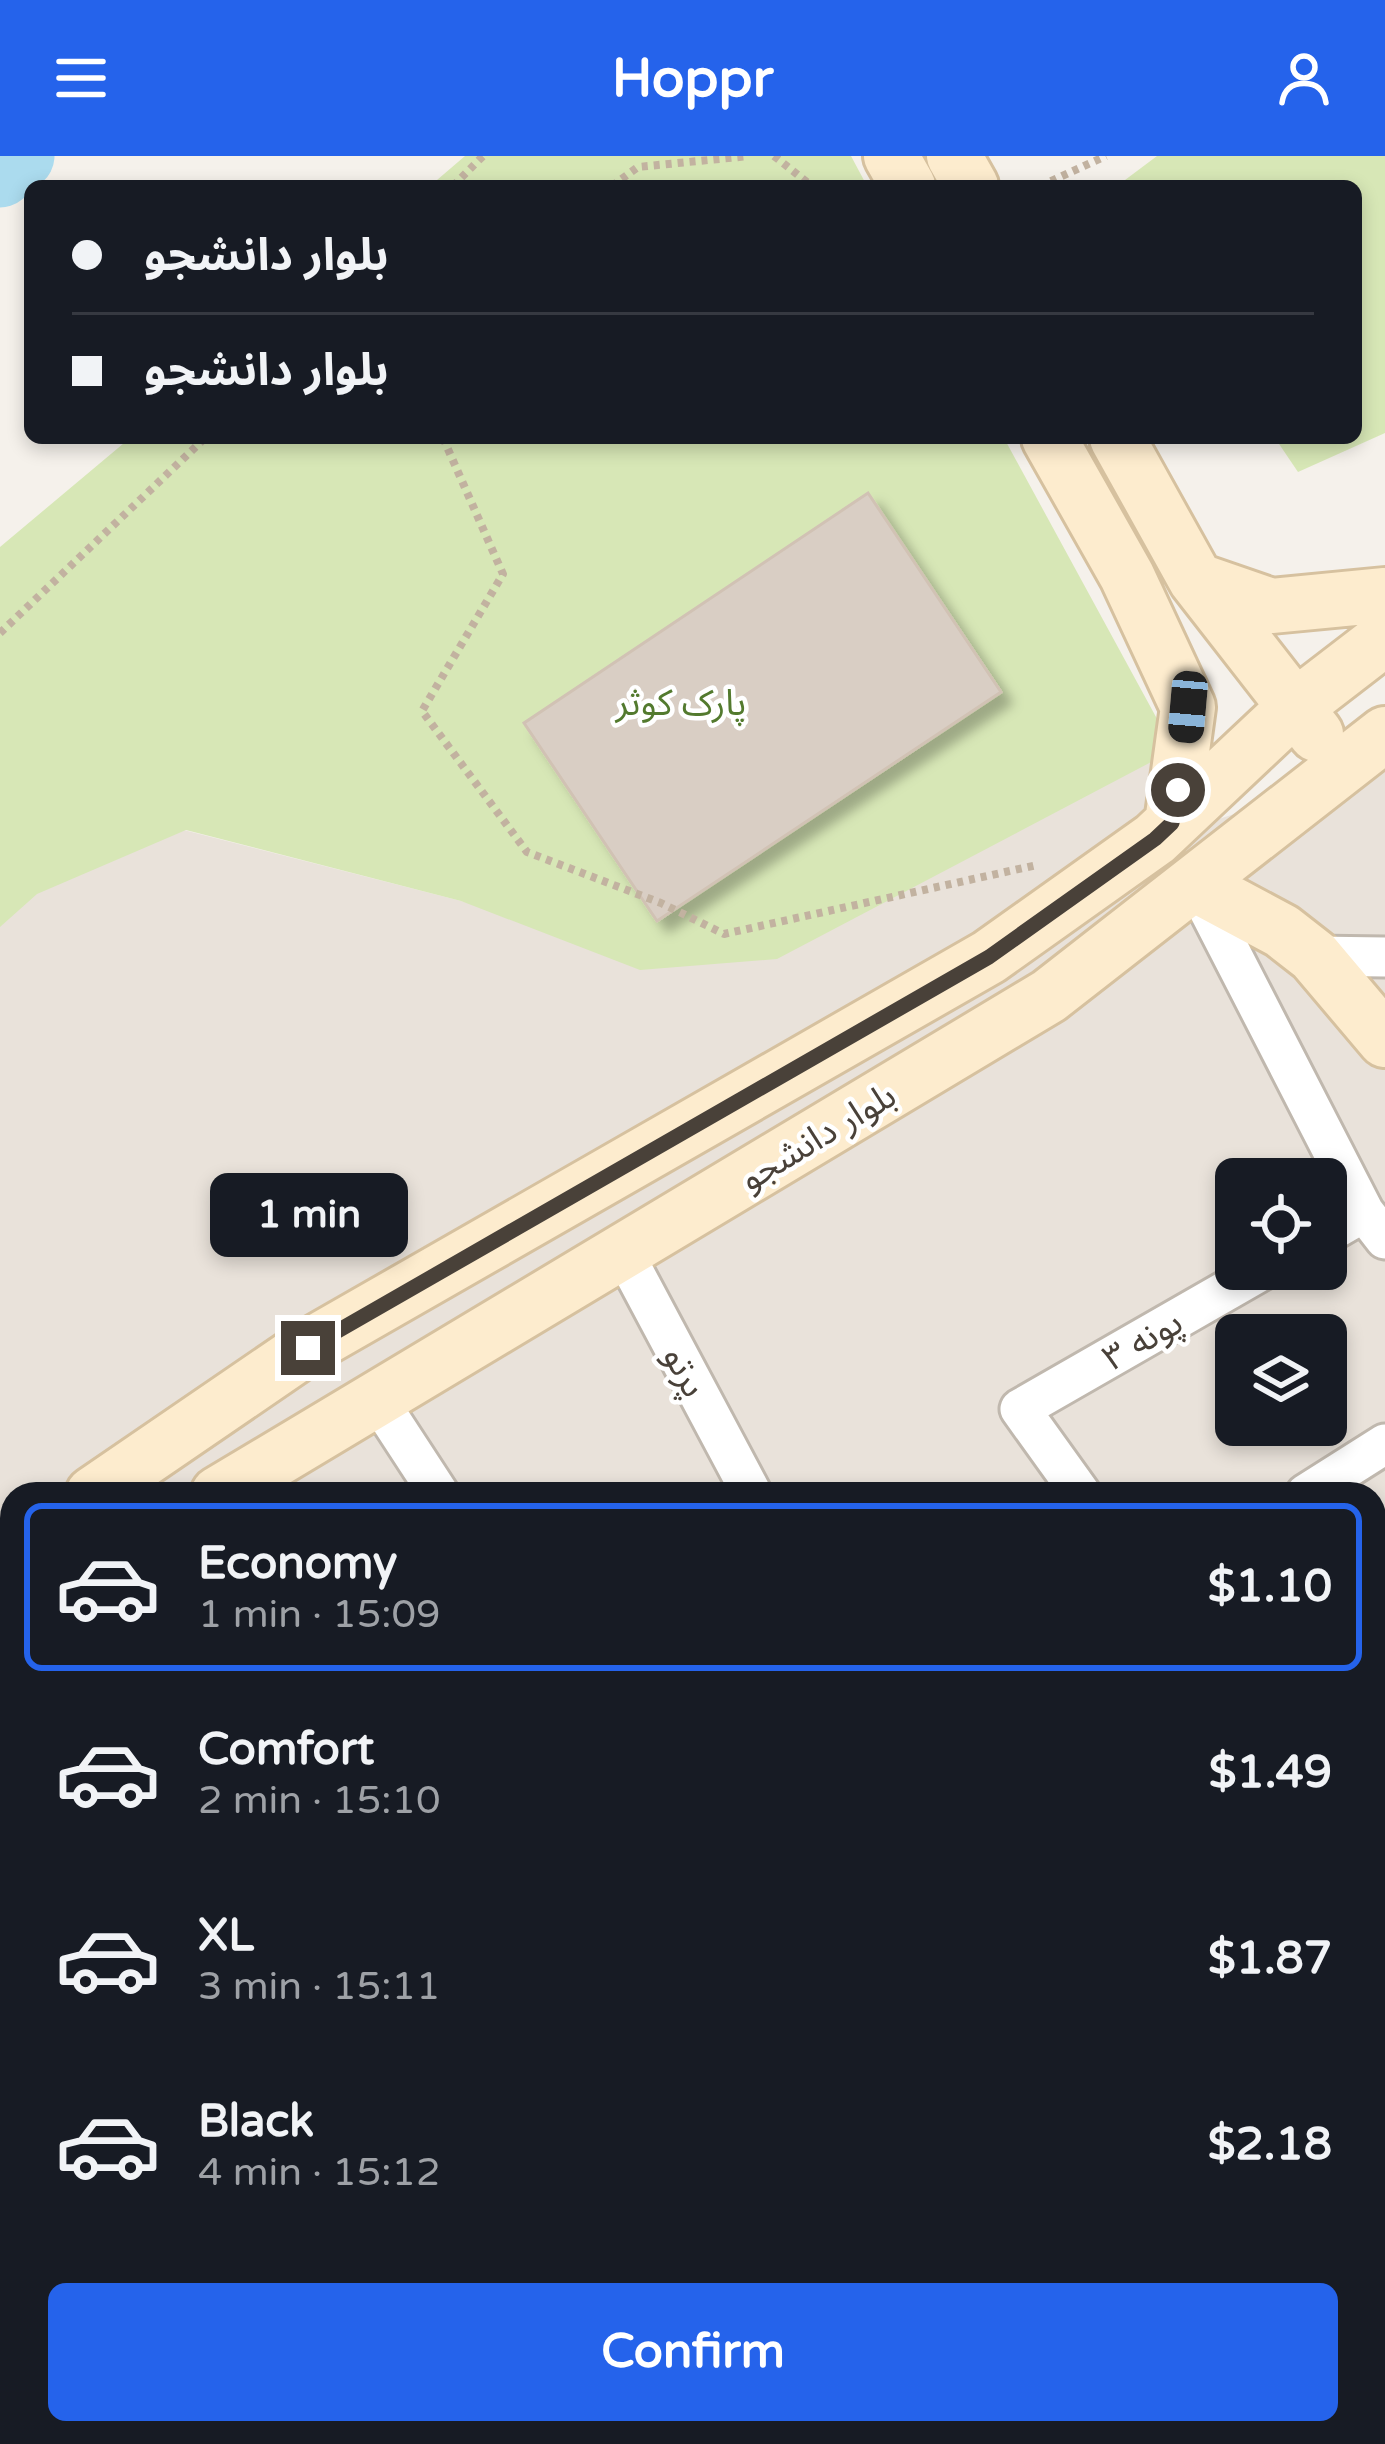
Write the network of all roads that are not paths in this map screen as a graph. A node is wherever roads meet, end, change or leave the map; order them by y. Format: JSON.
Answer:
{"nodes":[{"id":1,"x":1052,"y":444,"type":"edge"},
{"id":2,"x":1121,"y":444,"type":"edge"},
{"id":3,"x":1196,"y":580,"type":"junction"},
{"id":4,"x":1385,"y":595,"type":"edge"},
{"id":5,"x":1385,"y":638,"type":"edge"},
{"id":6,"x":1294,"y":708,"type":"junction"},
{"id":7,"x":1385,"y":734,"type":"edge"},
{"id":8,"x":1341,"y":765,"type":"junction"},
{"id":9,"x":1172,"y":823,"type":"junction"},
{"id":10,"x":1196,"y":885,"type":"junction"},
{"id":11,"x":1314,"y":956,"type":"junction"},
{"id":12,"x":1385,"y":957,"type":"edge"},
{"id":13,"x":1385,"y":1040,"type":"edge"},
{"id":14,"x":1375,"y":1225,"type":"edge"},
{"id":15,"x":621,"y":1248,"type":"junction"},
{"id":16,"x":1227,"y":1290,"type":"edge"},
{"id":17,"x":377,"y":1399,"type":"junction"},
{"id":18,"x":1385,"y":1444,"type":"edge"},
{"id":19,"x":111,"y":1482,"type":"edge"},
{"id":20,"x":238,"y":1482,"type":"edge"},
{"id":21,"x":431,"y":1482,"type":"edge"},
{"id":22,"x":746,"y":1482,"type":"edge"},
{"id":23,"x":1072,"y":1482,"type":"edge"},
{"id":24,"x":1325,"y":1482,"type":"edge"}],
"edges":[{"from":1,"to":9,"type":"main road"},
{"from":2,"to":3,"type":"main road"},
{"from":3,"to":4,"type":"main road"},
{"from":3,"to":6,"type":"main road"},
{"from":5,"to":6,"type":"main road","name":"بلوار دانشجو"},
{"from":6,"to":8,"type":"main road"},
{"from":6,"to":9,"type":"main road","name":"بلوار دانشجو"},
{"from":7,"to":8,"type":"main road","name":"بلوار دانشجو"},
{"from":8,"to":10,"type":"main road","name":"بلوار دانشجو"},
{"from":9,"to":19,"type":"main road","name":"بلوار دانشجو"},
{"from":10,"to":11,"type":"main road"},
{"from":10,"to":14,"type":"street"},
{"from":10,"to":15,"type":"main road","name":"بلوار دانشجو"},
{"from":11,"to":12,"type":"street"},
{"from":11,"to":13,"type":"main road"},
{"from":15,"to":17,"type":"main road","name":"بلوار دانشجو"},
{"from":15,"to":22,"type":"street","name":"پرتو"},
{"from":16,"to":23,"type":"street","name":"پونه ۳"},
{"from":17,"to":20,"type":"main road","name":"بلوار دانشجو"},
{"from":17,"to":21,"type":"street"},
{"from":18,"to":24,"type":"street"}]}
